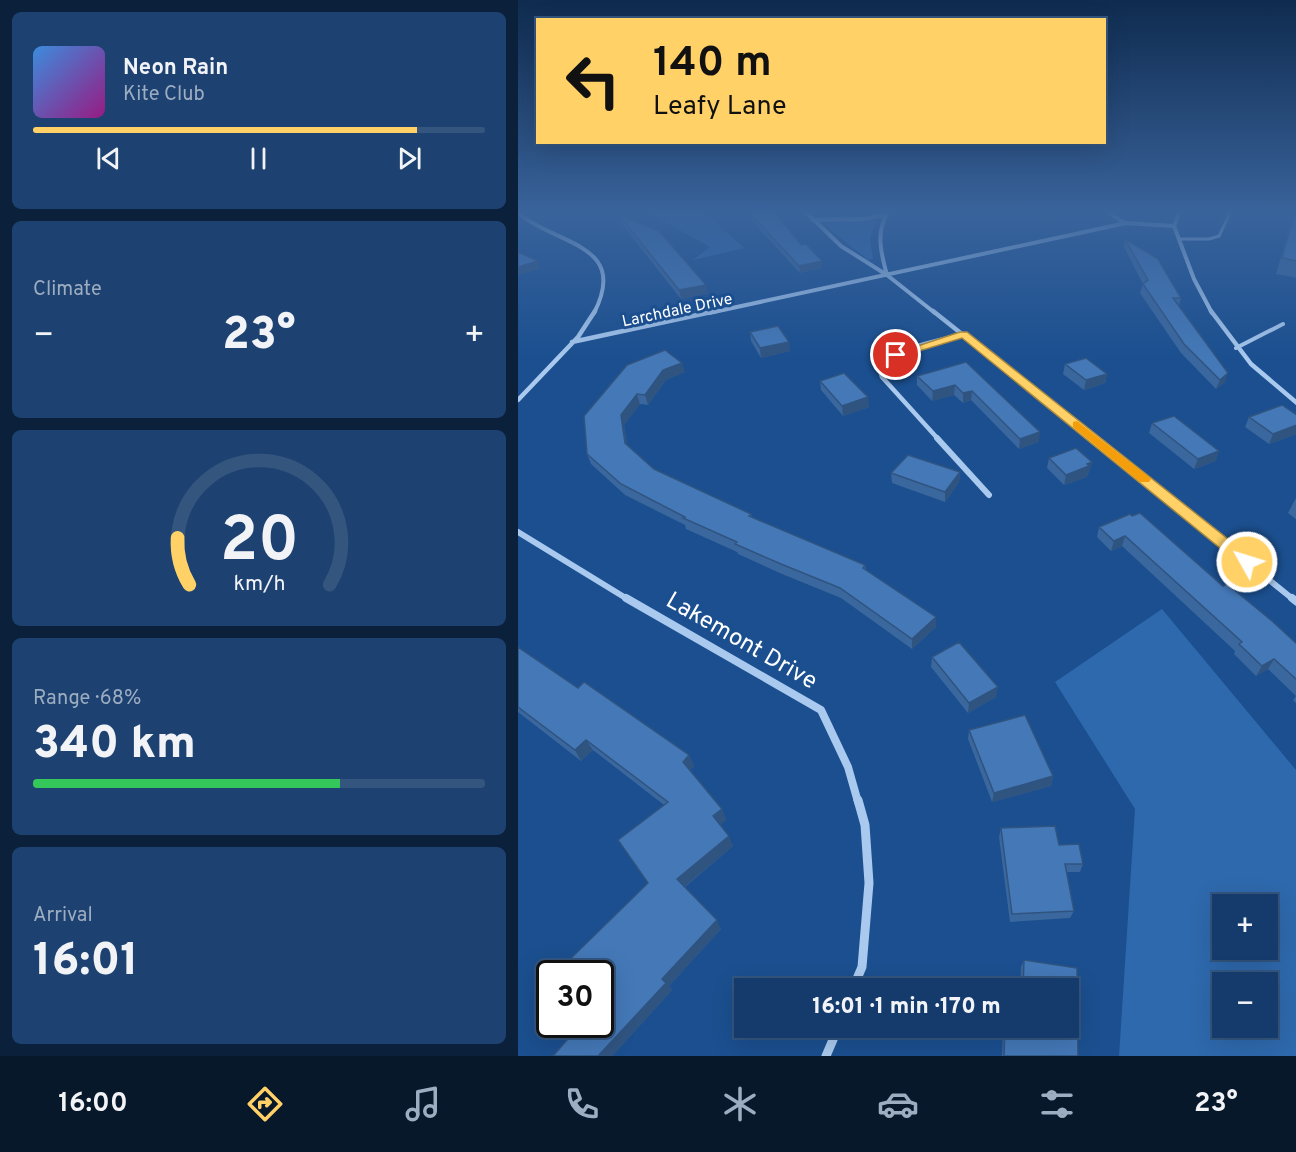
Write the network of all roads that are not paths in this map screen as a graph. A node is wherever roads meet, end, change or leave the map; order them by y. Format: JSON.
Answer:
{"nodes":[{"id":1,"x":597,"y":260,"type":"edge"},
{"id":2,"x":864,"y":260,"type":"edge"},
{"id":3,"x":884,"y":260,"type":"edge"},
{"id":4,"x":955,"y":260,"type":"edge"},
{"id":5,"x":1187,"y":260,"type":"edge"},
{"id":6,"x":887,"y":275,"type":"junction"},
{"id":7,"x":1283,"y":324,"type":"dead end"},
{"id":8,"x":964,"y":334,"type":"junction"},
{"id":9,"x":572,"y":342,"type":"junction"},
{"id":10,"x":1236,"y":348,"type":"junction"},
{"id":11,"x":518,"y":400,"type":"edge"},
{"id":12,"x":1296,"y":403,"type":"edge"},
{"id":13,"x":989,"y":495,"type":"dead end"},
{"id":14,"x":518,"y":532,"type":"edge"},
{"id":15,"x":1296,"y":602,"type":"edge"},
{"id":16,"x":857,"y":978,"type":"edge"},
{"id":17,"x":834,"y":1038,"type":"edge"},
{"id":18,"x":826,"y":1056,"type":"edge"}],
"edges":[{"from":1,"to":9,"type":"street"},
{"from":2,"to":6,"type":"street"},
{"from":3,"to":6,"type":"street"},
{"from":4,"to":6,"type":"street","name":"Larchdale Drive"},
{"from":5,"to":10,"type":"street"},
{"from":6,"to":8,"type":"street"},
{"from":6,"to":9,"type":"street","name":"Larchdale Drive"},
{"from":7,"to":10,"type":"lane"},
{"from":8,"to":13,"type":"street"},
{"from":8,"to":15,"type":"street"},
{"from":9,"to":11,"type":"street"},
{"from":10,"to":12,"type":"street"},
{"from":14,"to":16,"type":"street","name":"Lakemont Drive"},
{"from":17,"to":18,"type":"street"}]}
